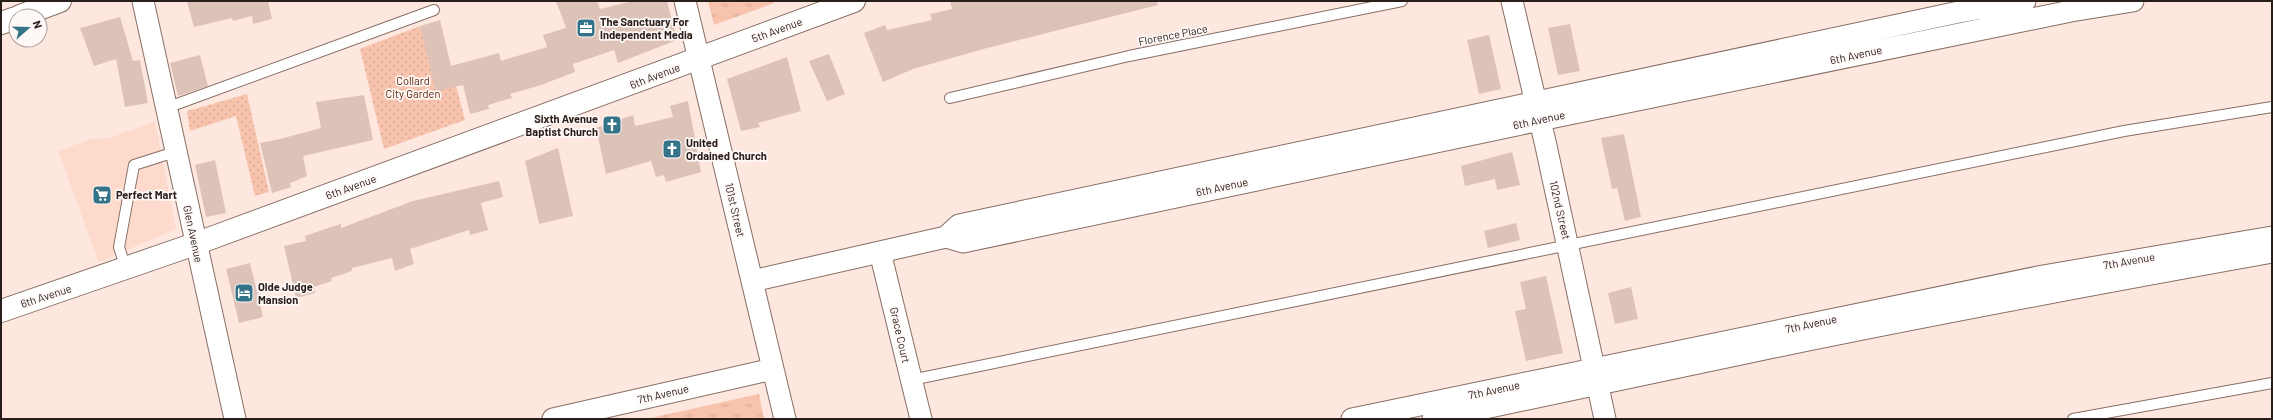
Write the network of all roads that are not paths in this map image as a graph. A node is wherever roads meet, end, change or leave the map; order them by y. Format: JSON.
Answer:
{"nodes":[{"id":1,"x":60,"y":1,"type":"edge"},
{"id":2,"x":143,"y":1,"type":"edge"},
{"id":3,"x":685,"y":1,"type":"edge"},
{"id":4,"x":854,"y":1,"type":"edge"},
{"id":5,"x":1402,"y":1,"type":"edge"},
{"id":6,"x":1512,"y":1,"type":"edge"},
{"id":7,"x":2133,"y":1,"type":"edge"},
{"id":8,"x":2027,"y":7,"type":"edge"},
{"id":9,"x":41,"y":8,"type":"edge"},
{"id":10,"x":434,"y":10,"type":"dead end"},
{"id":11,"x":699,"y":59,"type":"junction"},
{"id":12,"x":950,"y":98,"type":"dead end"},
{"id":13,"x":2272,"y":107,"type":"edge"},
{"id":14,"x":166,"y":108,"type":"junction"},
{"id":15,"x":1538,"y":112,"type":"junction"},
{"id":16,"x":175,"y":152,"type":"junction"},
{"id":17,"x":2272,"y":237,"type":"edge"},
{"id":18,"x":195,"y":244,"type":"junction"},
{"id":19,"x":1568,"y":244,"type":"junction"},
{"id":20,"x":880,"y":252,"type":"junction"},
{"id":21,"x":2272,"y":252,"type":"edge"},
{"id":22,"x":126,"y":269,"type":"junction"},
{"id":23,"x":752,"y":281,"type":"junction"},
{"id":24,"x":2054,"y":282,"type":"junction"},
{"id":25,"x":1,"y":311,"type":"edge"},
{"id":26,"x":773,"y":369,"type":"junction"},
{"id":27,"x":1596,"y":377,"type":"junction"},
{"id":28,"x":911,"y":380,"type":"junction"},
{"id":29,"x":2272,"y":383,"type":"edge"},
{"id":30,"x":628,"y":411,"type":"edge"},
{"id":31,"x":234,"y":419,"type":"edge"},
{"id":32,"x":553,"y":419,"type":"edge"},
{"id":33,"x":785,"y":419,"type":"edge"},
{"id":34,"x":921,"y":419,"type":"edge"},
{"id":35,"x":1352,"y":419,"type":"edge"},
{"id":36,"x":1433,"y":419,"type":"edge"},
{"id":37,"x":1605,"y":419,"type":"edge"},
{"id":38,"x":2073,"y":419,"type":"edge"}],
"edges":[{"from":1,"to":9,"type":"street"},
{"from":2,"to":14,"type":"street","name":"Glen Avenue"},
{"from":3,"to":11,"type":"street","name":"101st Street"},
{"from":4,"to":11,"type":"street","name":"5th Avenue"},
{"from":5,"to":12,"type":"lane","name":"Florence Place"},
{"from":6,"to":15,"type":"street","name":"102nd Street"},
{"from":7,"to":8,"type":"street","name":"6th Avenue"},
{"from":8,"to":15,"type":"street","name":"6th Avenue"},
{"from":10,"to":14,"type":"lane"},
{"from":11,"to":18,"type":"street","name":"6th Avenue"},
{"from":11,"to":23,"type":"street","name":"101st Street"},
{"from":13,"to":19,"type":"lane"},
{"from":14,"to":16,"type":"street","name":"Glen Avenue"},
{"from":15,"to":19,"type":"street","name":"102nd Street"},
{"from":15,"to":20,"type":"street","name":"6th Avenue"},
{"from":16,"to":18,"type":"street","name":"Glen Avenue"},
{"from":16,"to":22,"type":"lane"},
{"from":17,"to":24,"type":"street","name":"7th Avenue"},
{"from":18,"to":22,"type":"street","name":"6th Avenue"},
{"from":18,"to":31,"type":"street","name":"Glen Avenue"},
{"from":19,"to":27,"type":"street","name":"102nd Street"},
{"from":19,"to":28,"type":"lane"},
{"from":20,"to":23,"type":"street","name":"6th Avenue"},
{"from":20,"to":28,"type":"street","name":"Grace Court"},
{"from":21,"to":24,"type":"street","name":"7th Avenue"},
{"from":22,"to":25,"type":"street","name":"6th Avenue"},
{"from":23,"to":26,"type":"street","name":"101st Street"},
{"from":24,"to":27,"type":"street","name":"7th Avenue"},
{"from":26,"to":30,"type":"street","name":"7th Avenue"},
{"from":26,"to":33,"type":"street","name":"101st Street"},
{"from":27,"to":35,"type":"street","name":"7th Avenue"},
{"from":27,"to":36,"type":"street","name":"7th Avenue"},
{"from":27,"to":37,"type":"street","name":"102nd Street"},
{"from":28,"to":34,"type":"street","name":"Grace Court"},
{"from":29,"to":38,"type":"lane"},
{"from":30,"to":32,"type":"street","name":"7th Avenue"}]}
